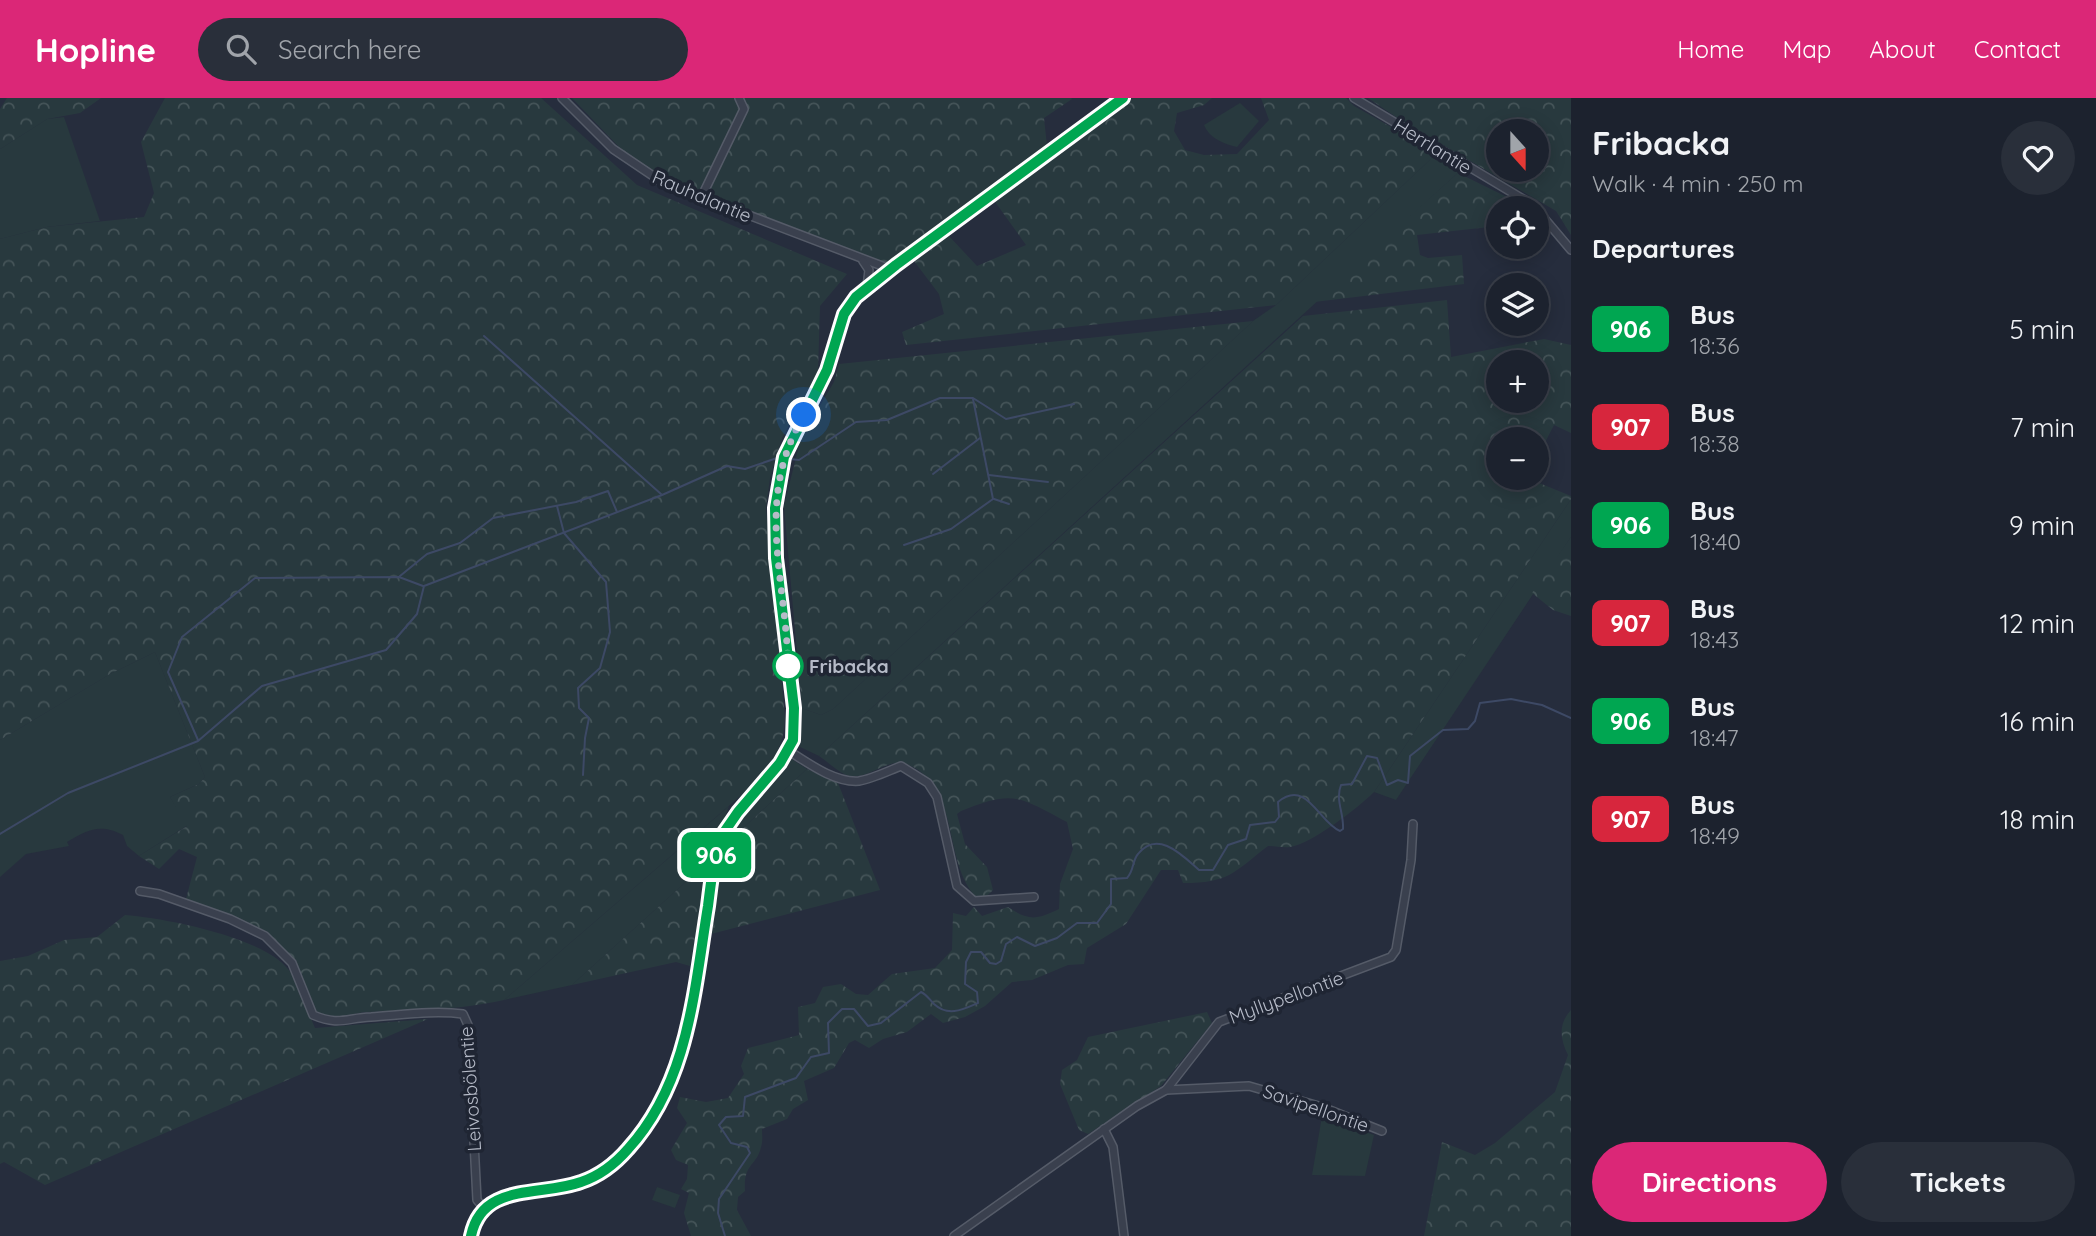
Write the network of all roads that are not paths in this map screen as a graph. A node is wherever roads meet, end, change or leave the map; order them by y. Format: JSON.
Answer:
{"nodes":[{"id":1,"x":562,"y":98,"type":"edge"},
{"id":2,"x":739,"y":98,"type":"edge"},
{"id":3,"x":1123,"y":98,"type":"edge"},
{"id":4,"x":1354,"y":98,"type":"edge"},
{"id":5,"x":701,"y":198,"type":"junction"},
{"id":6,"x":1571,"y":250,"type":"edge"},
{"id":7,"x":863,"y":260,"type":"junction"},
{"id":8,"x":890,"y":269,"type":"junction"},
{"id":9,"x":867,"y":287,"type":"junction"},
{"id":10,"x":789,"y":751,"type":"junction"},
{"id":11,"x":1413,"y":824,"type":"dead end"},
{"id":12,"x":140,"y":891,"type":"dead end"},
{"id":13,"x":1034,"y":897,"type":"dead end"},
{"id":14,"x":1166,"y":1090,"type":"junction"},
{"id":15,"x":1104,"y":1129,"type":"junction"},
{"id":16,"x":1382,"y":1131,"type":"dead end"},
{"id":17,"x":483,"y":1207,"type":"junction"},
{"id":18,"x":471,"y":1236,"type":"edge"},
{"id":19,"x":954,"y":1236,"type":"edge"},
{"id":20,"x":1124,"y":1236,"type":"edge"}],
"edges":[{"from":1,"to":5,"type":"street","name":"Rauhalantie"},
{"from":2,"to":5,"type":"street"},
{"from":3,"to":8,"type":"street"},
{"from":4,"to":6,"type":"street","name":"Herrlantie"},
{"from":5,"to":7,"type":"street","name":"Rauhalantie"},
{"from":7,"to":8,"type":"street","name":"Rauhalantie"},
{"from":7,"to":9,"type":"street"},
{"from":8,"to":9,"type":"street"},
{"from":9,"to":10,"type":"street"},
{"from":10,"to":13,"type":"street"},
{"from":10,"to":17,"type":"street"},
{"from":11,"to":14,"type":"street","name":"Myllypellontie"},
{"from":12,"to":17,"type":"street","name":"Leivosbölentie"},
{"from":14,"to":15,"type":"street","name":"Myllypellontie"},
{"from":14,"to":16,"type":"street","name":"Savipellontie"},
{"from":15,"to":19,"type":"street","name":"Myllypellontie"},
{"from":15,"to":20,"type":"street"},
{"from":17,"to":18,"type":"street"}]}
